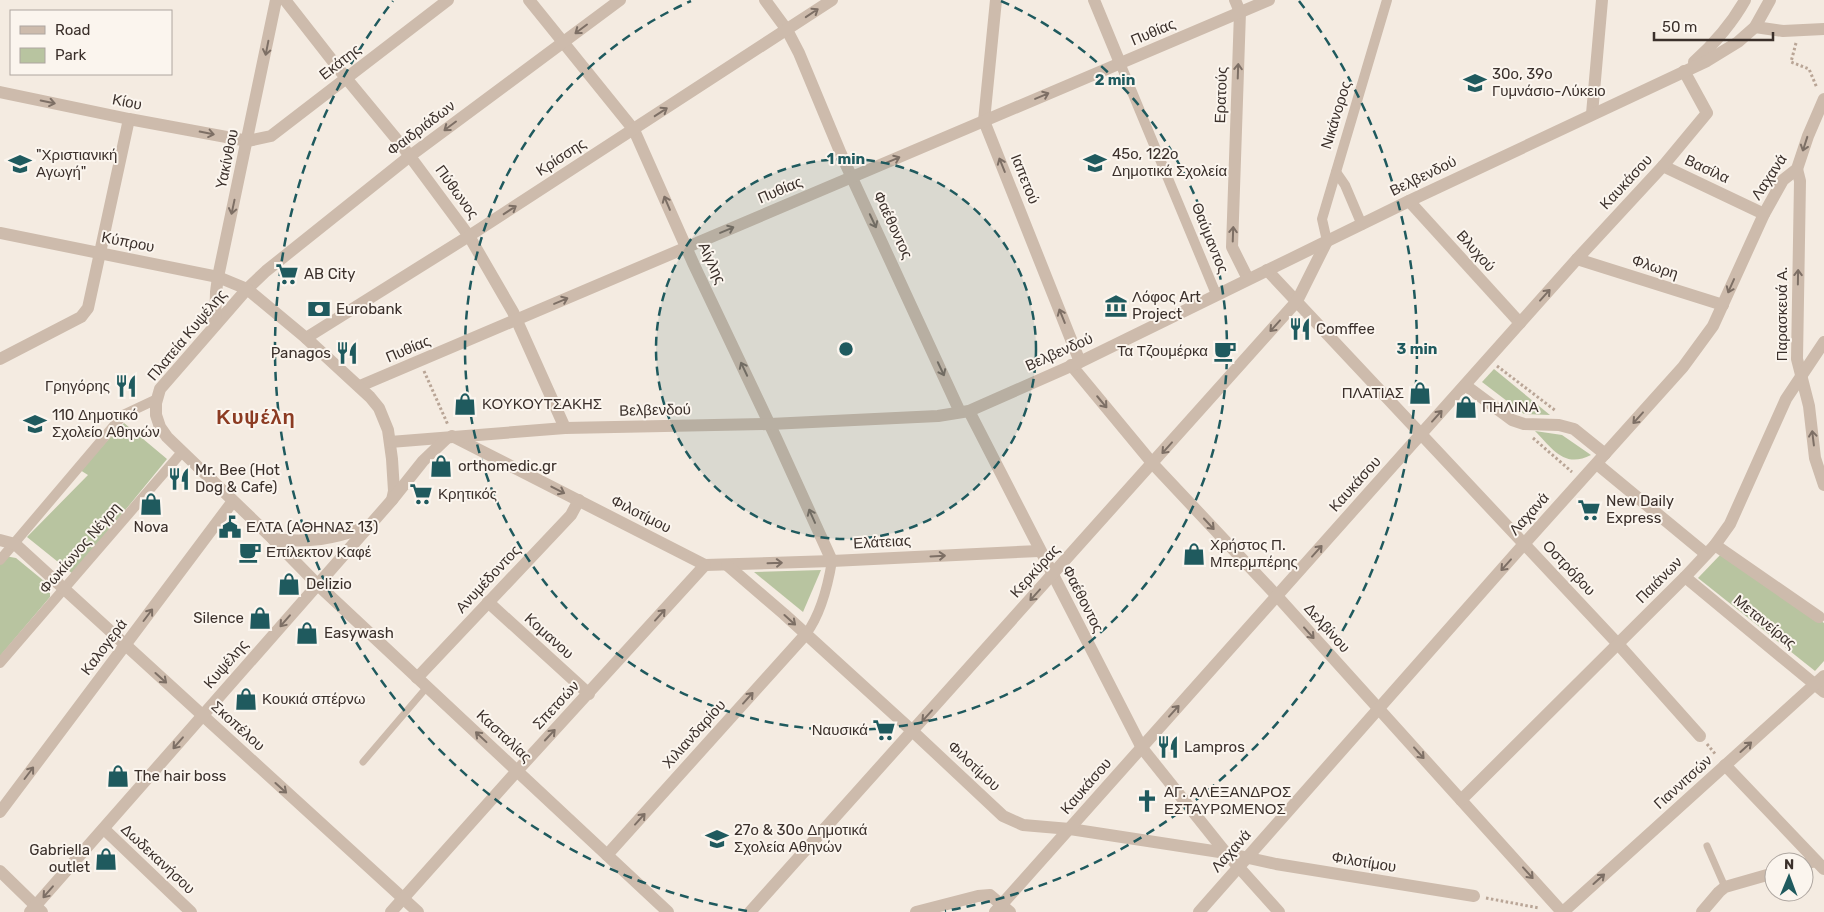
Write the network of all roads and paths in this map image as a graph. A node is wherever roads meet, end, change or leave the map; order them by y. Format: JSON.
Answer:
{"nodes":[{"id":1,"x":276,"y":0,"type":"edge"},
{"id":2,"x":285,"y":0,"type":"edge"},
{"id":3,"x":448,"y":0,"type":"edge"},
{"id":4,"x":529,"y":0,"type":"edge"},
{"id":5,"x":620,"y":0,"type":"edge"},
{"id":6,"x":765,"y":0,"type":"edge"},
{"id":7,"x":832,"y":0,"type":"edge"},
{"id":8,"x":996,"y":0,"type":"edge"},
{"id":9,"x":1094,"y":0,"type":"edge"},
{"id":10,"x":1269,"y":0,"type":"edge"},
{"id":11,"x":1387,"y":0,"type":"edge"},
{"id":12,"x":1602,"y":0,"type":"edge"},
{"id":13,"x":1745,"y":0,"type":"edge"},
{"id":14,"x":1770,"y":0,"type":"edge"},
{"id":15,"x":1238,"y":6,"type":"edge"},
{"id":16,"x":1755,"y":27,"type":"junction"},
{"id":17,"x":1824,"y":29,"type":"edge"},
{"id":18,"x":787,"y":30,"type":"junction"},
{"id":19,"x":563,"y":42,"type":"junction"},
{"id":20,"x":1791,"y":62,"type":"dead end"},
{"id":21,"x":1120,"y":63,"type":"junction"},
{"id":22,"x":1684,"y":71,"type":"junction"},
{"id":23,"x":346,"y":78,"type":"junction"},
{"id":24,"x":0,"y":92,"type":"edge"},
{"id":25,"x":1823,"y":101,"type":"edge"},
{"id":26,"x":1592,"y":114,"type":"junction"},
{"id":27,"x":130,"y":119,"type":"junction"},
{"id":28,"x":984,"y":121,"type":"junction"},
{"id":29,"x":634,"y":130,"type":"junction"},
{"id":30,"x":248,"y":141,"type":"junction"},
{"id":31,"x":410,"y":156,"type":"junction"},
{"id":32,"x":1663,"y":166,"type":"junction"},
{"id":33,"x":1797,"y":169,"type":"junction"},
{"id":34,"x":1336,"y":172,"type":"junction"},
{"id":35,"x":853,"y":177,"type":"junction"},
{"id":36,"x":1409,"y":201,"type":"junction"},
{"id":37,"x":1764,"y":214,"type":"junction"},
{"id":38,"x":1362,"y":225,"type":"junction"},
{"id":39,"x":0,"y":233,"type":"edge"},
{"id":40,"x":469,"y":236,"type":"junction"},
{"id":41,"x":1327,"y":240,"type":"junction"},
{"id":42,"x":686,"y":248,"type":"junction"},
{"id":43,"x":101,"y":253,"type":"junction"},
{"id":44,"x":1577,"y":259,"type":"junction"},
{"id":45,"x":1267,"y":270,"type":"junction"},
{"id":46,"x":218,"y":277,"type":"junction"},
{"id":47,"x":1248,"y":279,"type":"junction"},
{"id":48,"x":247,"y":289,"type":"junction"},
{"id":49,"x":1216,"y":294,"type":"junction"},
{"id":50,"x":1297,"y":301,"type":"junction"},
{"id":51,"x":1723,"y":305,"type":"junction"},
{"id":52,"x":516,"y":320,"type":"junction"},
{"id":53,"x":1520,"y":323,"type":"junction"},
{"id":54,"x":215,"y":325,"type":"junction"},
{"id":55,"x":306,"y":338,"type":"junction"},
{"id":56,"x":1824,"y":342,"type":"edge"},
{"id":57,"x":0,"y":359,"type":"edge"},
{"id":58,"x":1488,"y":359,"type":"junction"},
{"id":59,"x":420,"y":362,"type":"junction"},
{"id":60,"x":1075,"y":363,"type":"junction"},
{"id":61,"x":1801,"y":377,"type":"junction"},
{"id":62,"x":1465,"y":385,"type":"junction"},
{"id":63,"x":360,"y":386,"type":"junction"},
{"id":64,"x":157,"y":399,"type":"junction"},
{"id":65,"x":964,"y":412,"type":"junction"},
{"id":66,"x":1512,"y":420,"type":"junction"},
{"id":67,"x":770,"y":424,"type":"junction"},
{"id":68,"x":565,"y":428,"type":"junction"},
{"id":69,"x":1574,"y":429,"type":"junction"},
{"id":70,"x":1421,"y":434,"type":"junction"},
{"id":71,"x":449,"y":437,"type":"junction"},
{"id":72,"x":390,"y":442,"type":"junction"},
{"id":73,"x":182,"y":452,"type":"junction"},
{"id":74,"x":1601,"y":459,"type":"junction"},
{"id":75,"x":1153,"y":464,"type":"junction"},
{"id":76,"x":1581,"y":480,"type":"junction"},
{"id":77,"x":1824,"y":485,"type":"edge"},
{"id":78,"x":392,"y":500,"type":"junction"},
{"id":79,"x":579,"y":500,"type":"junction"},
{"id":80,"x":233,"y":501,"type":"junction"},
{"id":81,"x":367,"y":527,"type":"junction"},
{"id":82,"x":273,"y":538,"type":"junction"},
{"id":83,"x":0,"y":540,"type":"edge"},
{"id":84,"x":15,"y":544,"type":"junction"},
{"id":85,"x":1524,"y":544,"type":"junction"},
{"id":86,"x":1711,"y":549,"type":"junction"},
{"id":87,"x":1040,"y":551,"type":"junction"},
{"id":88,"x":0,"y":560,"type":"edge"},
{"id":89,"x":832,"y":561,"type":"junction"},
{"id":90,"x":705,"y":565,"type":"junction"},
{"id":91,"x":727,"y":565,"type":"junction"},
{"id":92,"x":1052,"y":575,"type":"junction"},
{"id":93,"x":1685,"y":577,"type":"junction"},
{"id":94,"x":317,"y":584,"type":"junction"},
{"id":95,"x":65,"y":590,"type":"junction"},
{"id":96,"x":1277,"y":596,"type":"junction"},
{"id":97,"x":488,"y":602,"type":"junction"},
{"id":98,"x":1819,"y":617,"type":"dead end"},
{"id":99,"x":806,"y":634,"type":"junction"},
{"id":100,"x":1618,"y":644,"type":"junction"},
{"id":101,"x":125,"y":645,"type":"junction"},
{"id":102,"x":0,"y":664,"type":"edge"},
{"id":103,"x":417,"y":678,"type":"junction"},
{"id":104,"x":1821,"y":684,"type":"edge"},
{"id":105,"x":427,"y":687,"type":"junction"},
{"id":106,"x":588,"y":694,"type":"junction"},
{"id":107,"x":1378,"y":708,"type":"junction"},
{"id":108,"x":202,"y":716,"type":"junction"},
{"id":109,"x":913,"y":732,"type":"junction"},
{"id":110,"x":1700,"y":736,"type":"joint"},
{"id":111,"x":1142,"y":748,"type":"junction"},
{"id":112,"x":362,"y":762,"type":"dead end"},
{"id":113,"x":1725,"y":765,"type":"junction"},
{"id":114,"x":517,"y":771,"type":"junction"},
{"id":115,"x":1461,"y":800,"type":"junction"},
{"id":116,"x":0,"y":812,"type":"edge"},
{"id":117,"x":104,"y":829,"type":"junction"},
{"id":118,"x":1070,"y":830,"type":"junction"},
{"id":119,"x":1707,"y":846,"type":"dead end"},
{"id":120,"x":1226,"y":853,"type":"junction"},
{"id":121,"x":607,"y":855,"type":"junction"},
{"id":122,"x":1242,"y":862,"type":"junction"},
{"id":123,"x":1815,"y":865,"type":"edge"},
{"id":124,"x":0,"y":871,"type":"edge"},
{"id":125,"x":1764,"y":875,"type":"edge"},
{"id":126,"x":1725,"y":887,"type":"junction"},
{"id":127,"x":1474,"y":896,"type":"joint"},
{"id":128,"x":403,"y":899,"type":"junction"},
{"id":129,"x":1542,"y":908,"type":"dead end"},
{"id":130,"x":1002,"y":909,"type":"edge"},
{"id":131,"x":36,"y":910,"type":"edge"},
{"id":132,"x":191,"y":912,"type":"edge"},
{"id":133,"x":391,"y":912,"type":"edge"},
{"id":134,"x":418,"y":912,"type":"edge"},
{"id":135,"x":668,"y":912,"type":"edge"},
{"id":136,"x":750,"y":912,"type":"edge"},
{"id":137,"x":916,"y":912,"type":"edge"},
{"id":138,"x":1199,"y":912,"type":"edge"},
{"id":139,"x":1278,"y":912,"type":"edge"},
{"id":140,"x":1563,"y":912,"type":"edge"},
{"id":141,"x":1702,"y":912,"type":"edge"}],
"edges":[{"from":1,"to":30,"type":"street","name":"Υακίνθου","one_way":true},
{"from":2,"to":23,"type":"street","name":"Πύθωνος"},
{"from":3,"to":23,"type":"street","name":"Εκάτης"},
{"from":4,"to":19,"type":"street","name":"Αίγλης"},
{"from":5,"to":19,"type":"street","name":"Φαιδριάδων","one_way":true},
{"from":6,"to":18,"type":"street","name":"Φαέθοντος"},
{"from":18,"to":7,"type":"street","name":"Κρίσσης","one_way":true},
{"from":8,"to":28,"type":"street","name":"Ιαπετού"},
{"from":9,"to":21,"type":"street","name":"Θαύμαντος"},
{"from":10,"to":15,"type":"street","name":"Πυθίας"},
{"from":11,"to":34,"type":"street","name":"Νικάνορος"},
{"from":12,"to":26,"type":"street"},
{"from":13,"to":22,"type":"street"},
{"from":14,"to":16,"type":"street"},
{"from":15,"to":21,"type":"street","name":"Πυθίας"},
{"from":47,"to":15,"type":"street","name":"Ερατούς","one_way":true},
{"from":16,"to":17,"type":"street"},
{"from":16,"to":22,"type":"street"},
{"from":29,"to":18,"type":"street","name":"Κρίσσης","one_way":true},
{"from":18,"to":35,"type":"street","name":"Φαέθοντος"},
{"from":19,"to":29,"type":"street","name":"Αίγλης"},
{"from":19,"to":31,"type":"street","name":"Φαιδριάδων","one_way":true},
{"from":20,"to":25,"type":"path"},
{"from":28,"to":21,"type":"street","name":"Πυθίας","one_way":true},
{"from":21,"to":49,"type":"street","name":"Θαύμαντος"},
{"from":22,"to":26,"type":"street","name":"Βελβενδού"},
{"from":22,"to":32,"type":"street","name":"Καυκάσου"},
{"from":23,"to":30,"type":"street","name":"Εκάτης"},
{"from":23,"to":31,"type":"street","name":"Πύθωνος"},
{"from":24,"to":27,"type":"street","name":"Κίου","one_way":true},
{"from":25,"to":33,"type":"street","name":"Λαχανά","one_way":true},
{"from":26,"to":36,"type":"street","name":"Βελβενδού"},
{"from":27,"to":30,"type":"street","name":"Κίου","one_way":true},
{"from":27,"to":43,"type":"street"},
{"from":35,"to":28,"type":"street","name":"Πυθίας","one_way":true},
{"from":60,"to":28,"type":"street","name":"Ιαπετού","one_way":true},
{"from":40,"to":29,"type":"street","name":"Κρίσσης","one_way":true},
{"from":42,"to":29,"type":"street","name":"Αίγλης","one_way":true},
{"from":30,"to":46,"type":"street","name":"Υακίνθου","one_way":true},
{"from":31,"to":40,"type":"street","name":"Πύθωνος"},
{"from":31,"to":48,"type":"street","name":"Φαιδριάδων"},
{"from":32,"to":37,"type":"street","name":"Βασίλα"},
{"from":32,"to":44,"type":"street","name":"Καυκάσου"},
{"from":33,"to":37,"type":"street","name":"Λαχανά"},
{"from":61,"to":33,"type":"street","name":"Παρασκευά Α.","one_way":true},
{"from":34,"to":38,"type":"street"},
{"from":34,"to":41,"type":"street","name":"Νικάνορος"},
{"from":42,"to":35,"type":"street","name":"Πυθίας","one_way":true},
{"from":35,"to":65,"type":"street","name":"Φαέθοντος","one_way":true},
{"from":36,"to":38,"type":"street","name":"Βελβενδού"},
{"from":36,"to":53,"type":"street","name":"Βλυχού"},
{"from":37,"to":51,"type":"street","name":"Λαχανά","one_way":true},
{"from":38,"to":41,"type":"street","name":"Βελβενδού"},
{"from":39,"to":43,"type":"street","name":"Κύπρου"},
{"from":40,"to":52,"type":"street","name":"Πύθωνος"},
{"from":40,"to":55,"type":"street","name":"Κρίσσης"},
{"from":41,"to":45,"type":"street","name":"Βελβενδού"},
{"from":41,"to":50,"type":"street","name":"Κερκύρας"},
{"from":52,"to":42,"type":"street","name":"Πυθίας","one_way":true},
{"from":67,"to":42,"type":"street","name":"Αίγλης","one_way":true},
{"from":43,"to":46,"type":"street","name":"Κύπρου"},
{"from":43,"to":57,"type":"street"},
{"from":44,"to":51,"type":"street","name":"Φλωρη"},
{"from":53,"to":44,"type":"street","name":"Καυκάσου","one_way":true},
{"from":45,"to":47,"type":"street","name":"Βελβενδού"},
{"from":45,"to":50,"type":"street","name":"Οστρόβου"},
{"from":46,"to":48,"type":"street","name":"Κύπρου"},
{"from":46,"to":54,"type":"street","name":"Υακίνθου"},
{"from":47,"to":49,"type":"street","name":"Βελβενδού"},
{"from":48,"to":54,"type":"street","name":"Πλατεία Κυψέλης"},
{"from":48,"to":55,"type":"street","name":"Πλατεία Κυψέλης"},
{"from":49,"to":60,"type":"street","name":"Βελβενδού"},
{"from":50,"to":70,"type":"street","name":"Οστρόβου"},
{"from":50,"to":75,"type":"street","name":"Κερκύρας","one_way":true},
{"from":51,"to":74,"type":"street","name":"Λαχανά","one_way":true},
{"from":52,"to":59,"type":"street","name":"Πυθίας"},
{"from":52,"to":68,"type":"street","name":"Πύθωνος"},
{"from":53,"to":58,"type":"street","name":"Καυκάσου"},
{"from":54,"to":64,"type":"street","name":"Πλατεία Κυψέλης"},
{"from":55,"to":63,"type":"street","name":"Πλατεία Κυψέλης"},
{"from":56,"to":61,"type":"street","name":"Παιάνων"},
{"from":58,"to":62,"type":"street","name":"Καυκάσου"},
{"from":58,"to":69,"type":"path"},
{"from":59,"to":63,"type":"street","name":"Πυθίας"},
{"from":59,"to":71,"type":"path"},
{"from":60,"to":65,"type":"street","name":"Βελβενδού"},
{"from":60,"to":75,"type":"street","name":"Δελβίνου","one_way":true},
{"from":77,"to":61,"type":"street","name":"Παρασκευά Α.","one_way":true},
{"from":61,"to":86,"type":"street","name":"Παιάνων"},
{"from":62,"to":66,"type":"street"},
{"from":70,"to":62,"type":"street","name":"Καυκάσου","one_way":true},
{"from":63,"to":72,"type":"street","name":"Πλατεία Κυψέλης"},
{"from":64,"to":73,"type":"street","name":"Πλατεία Κυψέλης"},
{"from":64,"to":84,"type":"street"},
{"from":65,"to":67,"type":"street","name":"Βελβενδού"},
{"from":65,"to":87,"type":"street","name":"Φαέθοντος"},
{"from":66,"to":69,"type":"street"},
{"from":66,"to":76,"type":"path"},
{"from":67,"to":68,"type":"street","name":"Βελβενδού"},
{"from":89,"to":67,"type":"street","name":"Αίγλης","one_way":true},
{"from":68,"to":71,"type":"street","name":"Βελβενδού"},
{"from":69,"to":74,"type":"street"},
{"from":70,"to":85,"type":"street","name":"Οστρόβου"},
{"from":96,"to":70,"type":"street","name":"Καυκάσου","one_way":true},
{"from":71,"to":72,"type":"street","name":"Βελβενδού"},
{"from":71,"to":78,"type":"street","name":"Κυψέλης"},
{"from":71,"to":79,"type":"street","name":"Φιλοτίμου","one_way":true},
{"from":72,"to":78,"type":"street","name":"Πλατεία Κυψέλης"},
{"from":73,"to":80,"type":"street","name":"Πλατεία Κυψέλης"},
{"from":73,"to":95,"type":"street","name":"Φωκίωνος Νέγρη"},
{"from":74,"to":76,"type":"street","name":"Λαχανά"},
{"from":74,"to":86,"type":"street"},
{"from":75,"to":92,"type":"street","name":"Κερκύρας"},
{"from":75,"to":96,"type":"street","name":"Δελβίνου","one_way":true},
{"from":76,"to":85,"type":"street","name":"Λαχανά"},
{"from":78,"to":81,"type":"street","name":"Κυψέλης"},
{"from":79,"to":90,"type":"street","name":"Φιλοτίμου"},
{"from":79,"to":97,"type":"street","name":"Ανυμέδοντος"},
{"from":80,"to":82,"type":"street","name":"Πλατεία Κυψέλης"},
{"from":101,"to":80,"type":"street","name":"Καλογερά","one_way":true},
{"from":81,"to":82,"type":"street"},
{"from":81,"to":94,"type":"street","name":"Κυψέλης"},
{"from":82,"to":94,"type":"street","name":"Πλατεία Κυψέλης"},
{"from":83,"to":84,"type":"street"},
{"from":84,"to":88,"type":"street"},
{"from":84,"to":95,"type":"street","name":"Σκοπέλου"},
{"from":85,"to":100,"type":"street","name":"Οστρόβου"},
{"from":85,"to":107,"type":"street","name":"Λαχανά","one_way":true},
{"from":86,"to":93,"type":"street","name":"Παιάνων"},
{"from":86,"to":98,"type":"street"},
{"from":89,"to":87,"type":"street","name":"Ελάτειας","one_way":true},
{"from":87,"to":92,"type":"street","name":"Φαέθοντος"},
{"from":91,"to":89,"type":"street","name":"Ελάτειας","one_way":true},
{"from":89,"to":99,"type":"street"},
{"from":90,"to":91,"type":"street","name":"Φιλοτίμου"},
{"from":106,"to":90,"type":"street","name":"Σπετσών","one_way":true},
{"from":91,"to":99,"type":"street","name":"Φιλοτίμου","one_way":true},
{"from":92,"to":109,"type":"street","name":"Κερκύρας","one_way":true},
{"from":92,"to":111,"type":"street","name":"Φαέθοντος"},
{"from":93,"to":100,"type":"street","name":"Παιάνων"},
{"from":93,"to":104,"type":"street","name":"Μετανείρας"},
{"from":94,"to":103,"type":"street","name":"Κασταλίας"},
{"from":94,"to":108,"type":"street","name":"Κυψέλης","one_way":true},
{"from":95,"to":101,"type":"street","name":"Σκοπέλου"},
{"from":95,"to":102,"type":"street","name":"Φωκίωνος Νέγρη"},
{"from":96,"to":107,"type":"street","name":"Δελβίνου","one_way":true},
{"from":111,"to":96,"type":"street","name":"Καυκάσου","one_way":true},
{"from":97,"to":103,"type":"street","name":"Ανυμέδοντος"},
{"from":97,"to":106,"type":"street","name":"Κομανου"},
{"from":99,"to":109,"type":"street","name":"Φιλοτίμου"},
{"from":121,"to":99,"type":"street","name":"Χιλιανδαρίου","one_way":true},
{"from":100,"to":110,"type":"street","name":"Οστρόβου"},
{"from":100,"to":115,"type":"street","name":"Παιάνων"},
{"from":101,"to":108,"type":"street","name":"Σκοπέλου","one_way":true},
{"from":116,"to":101,"type":"street","name":"Καλογερά","one_way":true},
{"from":103,"to":105,"type":"street","name":"Κασταλίας"},
{"from":113,"to":104,"type":"street","name":"Γιαννιτσών","one_way":true},
{"from":105,"to":112,"type":"lane"},
{"from":114,"to":105,"type":"street","name":"Κασταλίας","one_way":true},
{"from":114,"to":106,"type":"street","name":"Σπετσών","one_way":true},
{"from":107,"to":115,"type":"street","name":"Δελβίνου","one_way":true},
{"from":107,"to":122,"type":"street","name":"Λαχανά"},
{"from":108,"to":117,"type":"street","name":"Κυψέλης","one_way":true},
{"from":108,"to":128,"type":"street","name":"Σκοπέλου","one_way":true},
{"from":109,"to":118,"type":"street","name":"Φιλοτίμου"},
{"from":109,"to":136,"type":"street","name":"Κερκύρας"},
{"from":110,"to":113,"type":"path"},
{"from":111,"to":118,"type":"street","name":"Καυκάσου"},
{"from":111,"to":120,"type":"street","name":"Φαέθοντος"},
{"from":113,"to":123,"type":"street"},
{"from":140,"to":113,"type":"street","name":"Γιαννιτσών","one_way":true},
{"from":114,"to":121,"type":"street","name":"Κασταλίας"},
{"from":114,"to":128,"type":"street","name":"Σπετσών"},
{"from":115,"to":140,"type":"street","name":"Δελβίνου","one_way":true},
{"from":117,"to":131,"type":"street","name":"Κυψέλης","one_way":true},
{"from":117,"to":132,"type":"street","name":"Δωδεκανήσου"},
{"from":118,"to":120,"type":"street","name":"Φιλοτίμου"},
{"from":118,"to":130,"type":"street","name":"Καυκάσου"},
{"from":119,"to":126,"type":"lane"},
{"from":120,"to":122,"type":"street","name":"Φαέθοντος"},
{"from":121,"to":135,"type":"street","name":"Κασταλίας"},
{"from":122,"to":127,"type":"street","name":"Φιλοτίμου"},
{"from":122,"to":138,"type":"street","name":"Λαχανά"},
{"from":122,"to":139,"type":"street","name":"Φαέθοντος"},
{"from":124,"to":131,"type":"street"},
{"from":125,"to":126,"type":"street"},
{"from":126,"to":141,"type":"street"},
{"from":127,"to":129,"type":"path"},
{"from":128,"to":133,"type":"street","name":"Σπετσών"},
{"from":128,"to":134,"type":"street","name":"Σκοπέλου"},
{"from":130,"to":137,"type":"street"}]}
